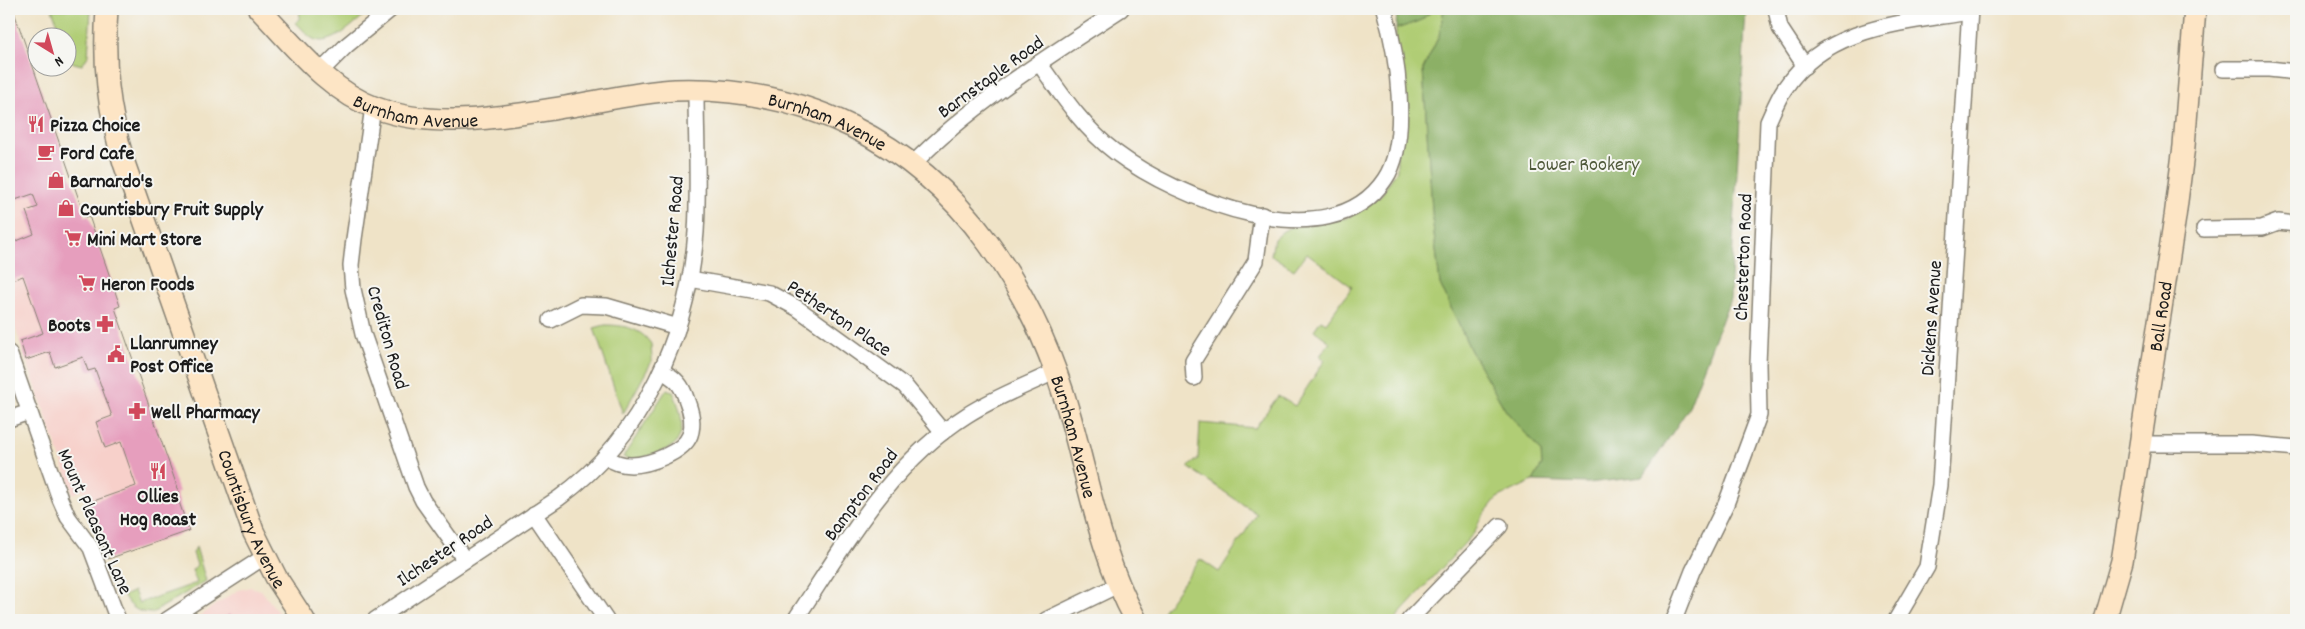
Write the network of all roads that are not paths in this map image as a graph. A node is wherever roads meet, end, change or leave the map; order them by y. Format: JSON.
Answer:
{"nodes":[{"id":1,"x":107,"y":9,"type":"edge"},
{"id":2,"x":259,"y":9,"type":"edge"},
{"id":3,"x":390,"y":9,"type":"edge"},
{"id":4,"x":1384,"y":9,"type":"edge"},
{"id":5,"x":1776,"y":9,"type":"edge"},
{"id":6,"x":2195,"y":9,"type":"edge"},
{"id":7,"x":1970,"y":10,"type":"edge"},
{"id":8,"x":1112,"y":11,"type":"edge"},
{"id":9,"x":1039,"y":63,"type":"junction"},
{"id":10,"x":1805,"y":66,"type":"junction"},
{"id":11,"x":2224,"y":69,"type":"dead end"},
{"id":12,"x":320,"y":72,"type":"junction"},
{"id":13,"x":2296,"y":72,"type":"edge"},
{"id":14,"x":696,"y":91,"type":"junction"},
{"id":15,"x":373,"y":107,"type":"junction"},
{"id":16,"x":913,"y":164,"type":"junction"},
{"id":17,"x":1262,"y":215,"type":"junction"},
{"id":18,"x":2296,"y":224,"type":"edge"},
{"id":19,"x":2204,"y":229,"type":"dead end"},
{"id":20,"x":690,"y":280,"type":"junction"},
{"id":21,"x":551,"y":320,"type":"dead end"},
{"id":22,"x":678,"y":327,"type":"junction"},
{"id":23,"x":9,"y":353,"type":"edge"},
{"id":24,"x":661,"y":371,"type":"junction"},
{"id":25,"x":1056,"y":371,"type":"junction"},
{"id":26,"x":1194,"y":378,"type":"dead end"},
{"id":27,"x":29,"y":412,"type":"junction"},
{"id":28,"x":9,"y":419,"type":"edge"},
{"id":29,"x":943,"y":432,"type":"junction"},
{"id":30,"x":2142,"y":444,"type":"junction"},
{"id":31,"x":2296,"y":448,"type":"edge"},
{"id":32,"x":606,"y":457,"type":"junction"},
{"id":33,"x":534,"y":514,"type":"junction"},
{"id":34,"x":1500,"y":526,"type":"dead end"},
{"id":35,"x":264,"y":556,"type":"junction"},
{"id":36,"x":465,"y":560,"type":"junction"},
{"id":37,"x":1118,"y":585,"type":"junction"},
{"id":38,"x":2109,"y":619,"type":"edge"},
{"id":39,"x":118,"y":620,"type":"edge"},
{"id":40,"x":167,"y":620,"type":"edge"},
{"id":41,"x":304,"y":620,"type":"edge"},
{"id":42,"x":375,"y":620,"type":"edge"},
{"id":43,"x":606,"y":620,"type":"edge"},
{"id":44,"x":795,"y":620,"type":"edge"},
{"id":45,"x":1046,"y":620,"type":"edge"},
{"id":46,"x":1136,"y":620,"type":"edge"},
{"id":47,"x":1409,"y":620,"type":"edge"},
{"id":48,"x":1674,"y":620,"type":"edge"},
{"id":49,"x":1896,"y":620,"type":"edge"}],
"edges":[{"from":1,"to":35,"type":"street","name":"Countisbury Avenue"},
{"from":2,"to":12,"type":"street","name":"Burnham Avenue"},
{"from":3,"to":12,"type":"street"},
{"from":4,"to":17,"type":"street"},
{"from":5,"to":10,"type":"street"},
{"from":6,"to":30,"type":"street","name":"Ball Road"},
{"from":7,"to":10,"type":"street","name":"Chesterton Road"},
{"from":7,"to":49,"type":"street","name":"Dickens Avenue"},
{"from":8,"to":9,"type":"street","name":"Barnstaple Road"},
{"from":9,"to":16,"type":"street","name":"Barnstaple Road"},
{"from":9,"to":17,"type":"street"},
{"from":10,"to":48,"type":"street","name":"Chesterton Road"},
{"from":11,"to":13,"type":"street"},
{"from":12,"to":15,"type":"street","name":"Burnham Avenue"},
{"from":14,"to":15,"type":"street","name":"Burnham Avenue"},
{"from":14,"to":16,"type":"street","name":"Burnham Avenue"},
{"from":14,"to":20,"type":"street","name":"Ilchester Road"},
{"from":15,"to":36,"type":"street","name":"Crediton Road"},
{"from":16,"to":25,"type":"street","name":"Burnham Avenue"},
{"from":17,"to":26,"type":"street"},
{"from":18,"to":19,"type":"street"},
{"from":20,"to":22,"type":"street","name":"Ilchester Road"},
{"from":20,"to":29,"type":"street","name":"Petherton Place"},
{"from":21,"to":22,"type":"street"},
{"from":22,"to":24,"type":"street","name":"Ilchester Road"},
{"from":23,"to":27,"type":"street","name":"Mount Pleasant Lane"},
{"from":24,"to":32,"type":"street","name":"Ilchester Road"},
{"from":24,"to":32,"type":"street"},
{"from":25,"to":29,"type":"street","name":"Bampton Road"},
{"from":25,"to":37,"type":"street","name":"Burnham Avenue"},
{"from":27,"to":28,"type":"street"},
{"from":27,"to":39,"type":"street","name":"Mount Pleasant Lane"},
{"from":29,"to":44,"type":"street","name":"Bampton Road"},
{"from":30,"to":31,"type":"street"},
{"from":30,"to":38,"type":"street","name":"Ball Road"},
{"from":32,"to":33,"type":"street","name":"Ilchester Road"},
{"from":33,"to":36,"type":"street","name":"Ilchester Road"},
{"from":33,"to":43,"type":"street"},
{"from":34,"to":47,"type":"street"},
{"from":35,"to":40,"type":"street"},
{"from":35,"to":41,"type":"street","name":"Countisbury Avenue"},
{"from":36,"to":42,"type":"street","name":"Ilchester Road"},
{"from":37,"to":45,"type":"street"},
{"from":37,"to":46,"type":"street","name":"Burnham Avenue"}]}
